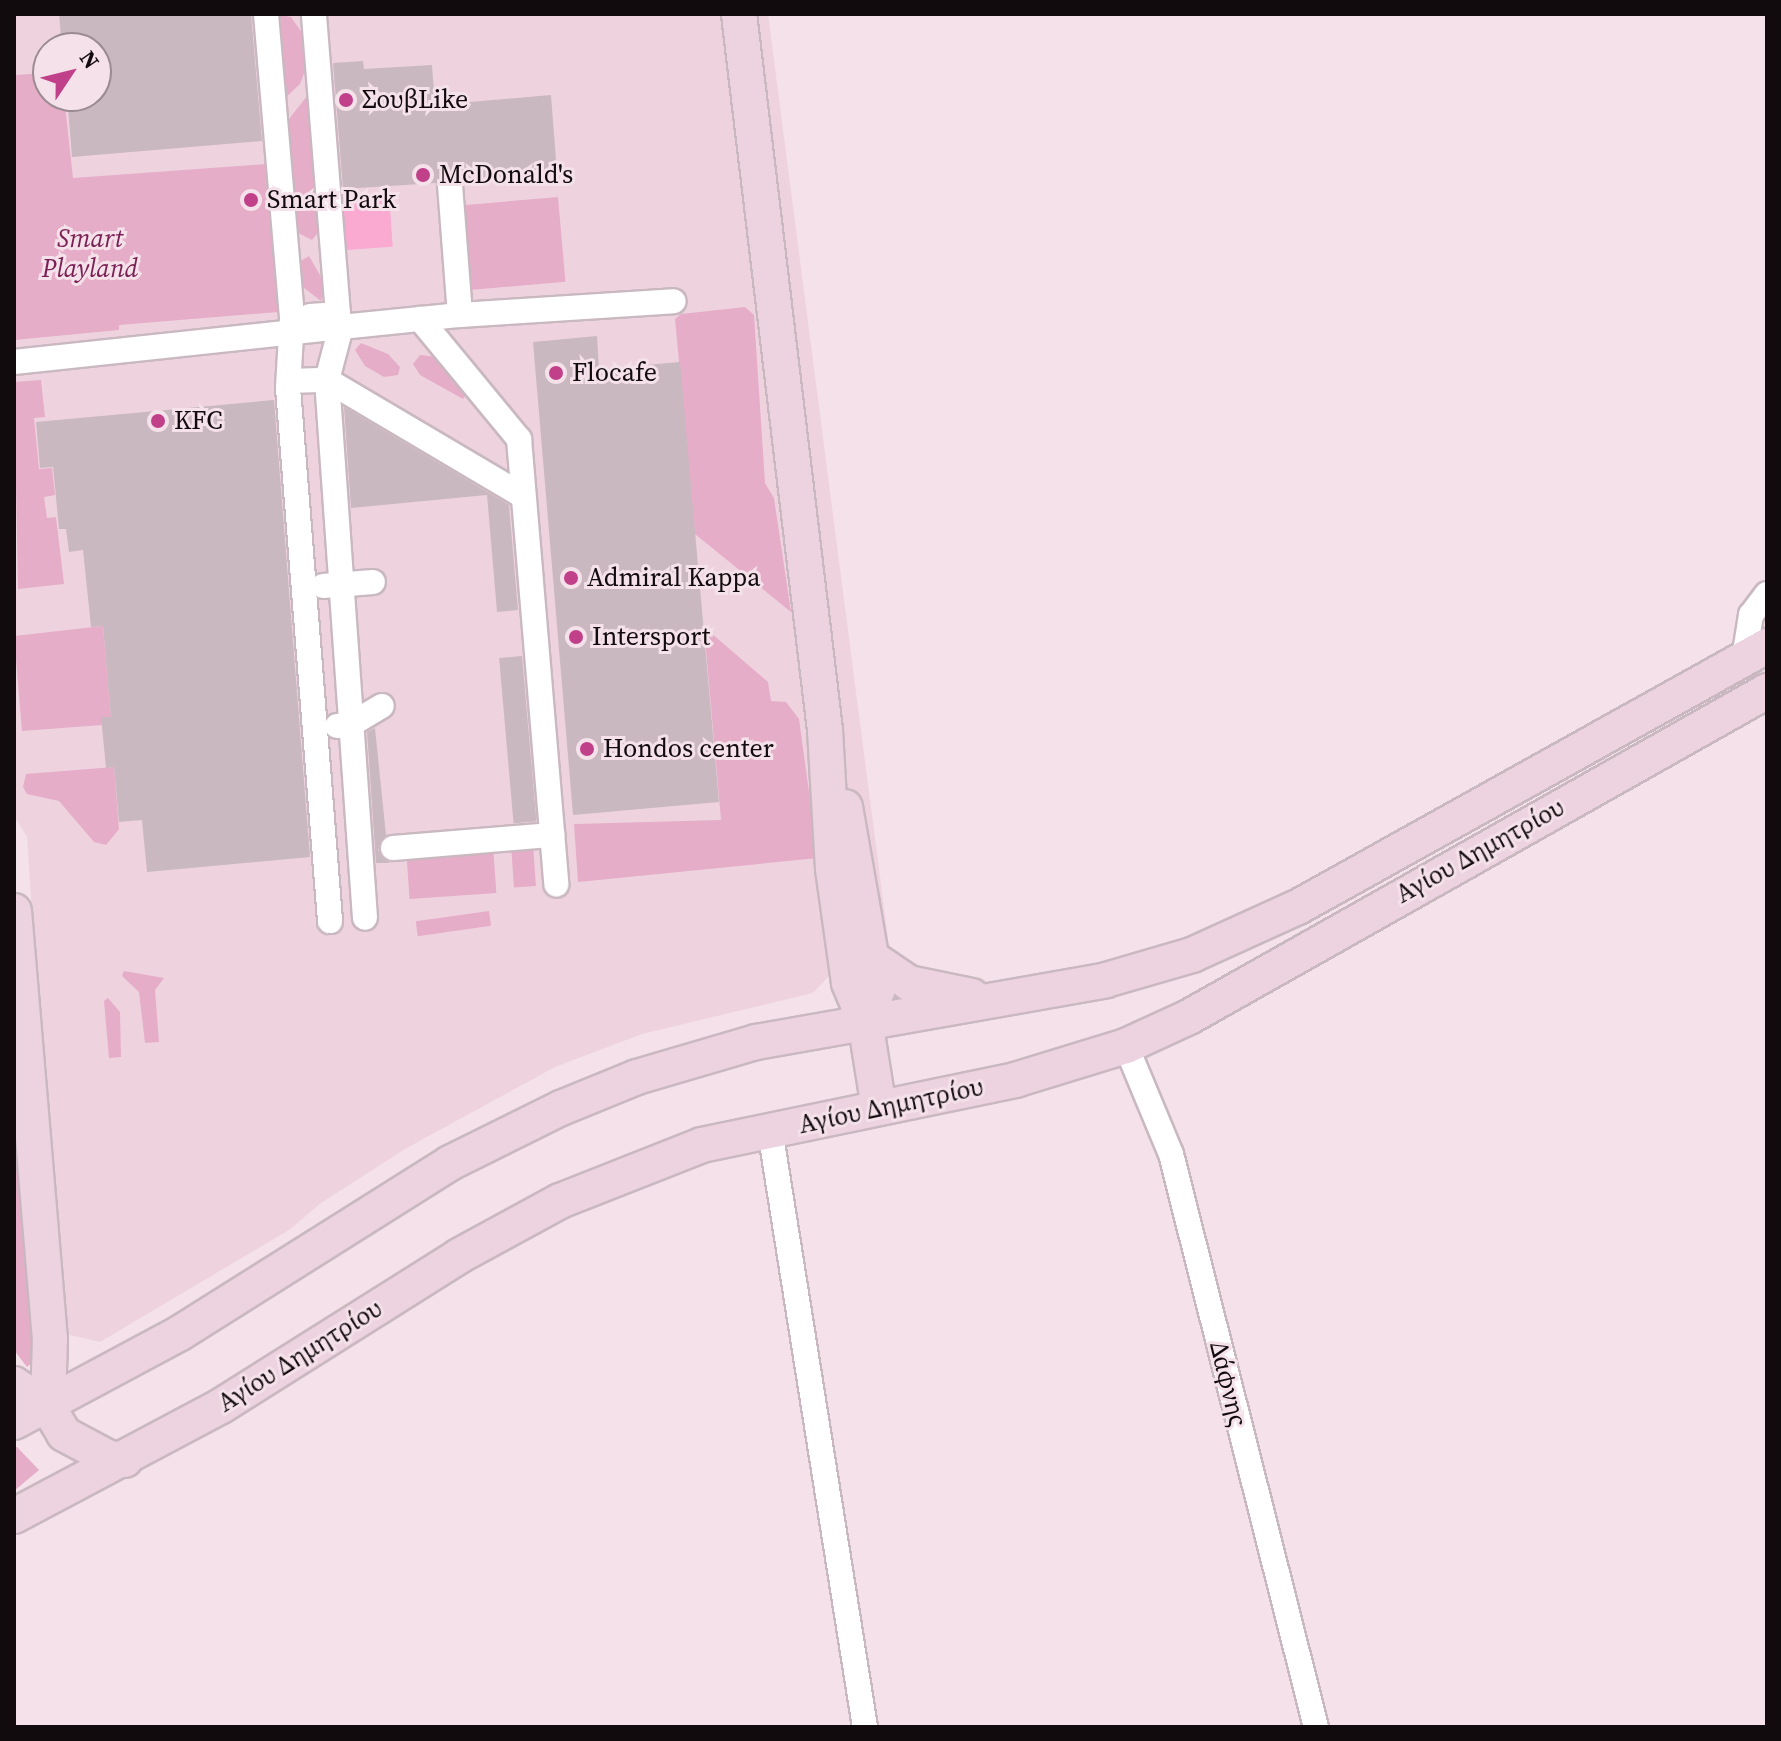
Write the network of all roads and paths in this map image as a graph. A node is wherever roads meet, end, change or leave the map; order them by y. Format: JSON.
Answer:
{"nodes":[{"id":1,"x":266,"y":14,"type":"edge"},
{"id":2,"x":314,"y":14,"type":"edge"},
{"id":3,"x":739,"y":14,"type":"edge"},
{"id":4,"x":450,"y":186,"type":"dead end"},
{"id":5,"x":674,"y":301,"type":"dead end"},
{"id":6,"x":460,"y":315,"type":"junction"},
{"id":7,"x":420,"y":319,"type":"junction"},
{"id":8,"x":340,"y":320,"type":"junction"},
{"id":9,"x":290,"y":325,"type":"junction"},
{"id":10,"x":14,"y":362,"type":"edge"},
{"id":11,"x":327,"y":380,"type":"junction"},
{"id":12,"x":289,"y":381,"type":"junction"},
{"id":13,"x":523,"y":496,"type":"junction"},
{"id":14,"x":373,"y":582,"type":"dead end"},
{"id":15,"x":339,"y":584,"type":"junction"},
{"id":16,"x":305,"y":587,"type":"junction"},
{"id":17,"x":1767,"y":594,"type":"edge"},
{"id":18,"x":1756,"y":652,"type":"edge"},
{"id":19,"x":1767,"y":691,"type":"edge"},
{"id":20,"x":382,"y":706,"type":"dead end"},
{"id":21,"x":350,"y":725,"type":"junction"},
{"id":22,"x":314,"y":728,"type":"junction"},
{"id":23,"x":825,"y":730,"type":"junction"},
{"id":24,"x":552,"y":835,"type":"junction"},
{"id":25,"x":393,"y":848,"type":"dead end"},
{"id":26,"x":556,"y":884,"type":"dead end"},
{"id":27,"x":14,"y":911,"type":"edge"},
{"id":28,"x":365,"y":918,"type":"dead end"},
{"id":29,"x":330,"y":921,"type":"dead end"},
{"id":30,"x":875,"y":960,"type":"junction"},
{"id":31,"x":16,"y":963,"type":"edge"},
{"id":32,"x":988,"y":1000,"type":"junction"},
{"id":33,"x":865,"y":1021,"type":"junction"},
{"id":34,"x":1126,"y":1046,"type":"junction"},
{"id":35,"x":879,"y":1108,"type":"junction"},
{"id":36,"x":770,"y":1130,"type":"junction"},
{"id":37,"x":50,"y":1338,"type":"junction"},
{"id":38,"x":148,"y":1351,"type":"junction"},
{"id":39,"x":14,"y":1384,"type":"edge"},
{"id":40,"x":56,"y":1420,"type":"junction"},
{"id":41,"x":14,"y":1422,"type":"edge"},
{"id":42,"x":125,"y":1460,"type":"junction"},
{"id":43,"x":27,"y":1510,"type":"edge"},
{"id":44,"x":865,"y":1727,"type":"edge"},
{"id":45,"x":1316,"y":1727,"type":"edge"}],
"edges":[{"from":1,"to":9,"type":"street"},
{"from":2,"to":8,"type":"street"},
{"from":3,"to":23,"type":"street"},
{"from":4,"to":6,"type":"street"},
{"from":5,"to":6,"type":"street"},
{"from":6,"to":7,"type":"street"},
{"from":7,"to":8,"type":"street"},
{"from":7,"to":13,"type":"street"},
{"from":8,"to":9,"type":"street"},
{"from":8,"to":11,"type":"street"},
{"from":9,"to":10,"type":"street"},
{"from":9,"to":12,"type":"street"},
{"from":11,"to":12,"type":"street"},
{"from":11,"to":13,"type":"street"},
{"from":11,"to":15,"type":"street"},
{"from":12,"to":16,"type":"street"},
{"from":13,"to":24,"type":"street"},
{"from":14,"to":15,"type":"street"},
{"from":15,"to":16,"type":"street"},
{"from":15,"to":21,"type":"street"},
{"from":16,"to":22,"type":"street"},
{"from":17,"to":18,"type":"street"},
{"from":18,"to":32,"type":"street","name":"Αγίου Δημητρίου"},
{"from":19,"to":34,"type":"street","name":"Αγίου Δημητρίου"},
{"from":20,"to":21,"type":"street"},
{"from":21,"to":22,"type":"street"},
{"from":21,"to":28,"type":"street"},
{"from":22,"to":29,"type":"street"},
{"from":23,"to":30,"type":"street"},
{"from":23,"to":33,"type":"street"},
{"from":24,"to":25,"type":"street"},
{"from":24,"to":26,"type":"street"},
{"from":27,"to":31,"type":"street"},
{"from":30,"to":32,"type":"street"},
{"from":30,"to":33,"type":"street"},
{"from":31,"to":37,"type":"street"},
{"from":32,"to":33,"type":"street","name":"Αγίου Δημητρίου"},
{"from":33,"to":35,"type":"street"},
{"from":33,"to":38,"type":"street","name":"Αγίου Δημητρίου"},
{"from":34,"to":35,"type":"street","name":"Αγίου Δημητρίου"},
{"from":34,"to":45,"type":"street","name":"Δάφνης"},
{"from":35,"to":36,"type":"street","name":"Αγίου Δημητρίου"},
{"from":36,"to":42,"type":"street","name":"Αγίου Δημητρίου"},
{"from":36,"to":44,"type":"street"},
{"from":37,"to":38,"type":"street"},
{"from":37,"to":40,"type":"street"},
{"from":38,"to":40,"type":"street","name":"Αγίου Δημητρίου"},
{"from":39,"to":40,"type":"street"},
{"from":40,"to":41,"type":"street","name":"Αγίου Δημητρίου"},
{"from":40,"to":42,"type":"street"},
{"from":40,"to":43,"type":"street"},
{"from":42,"to":43,"type":"street","name":"Αγίου Δημητρίου"}]}
